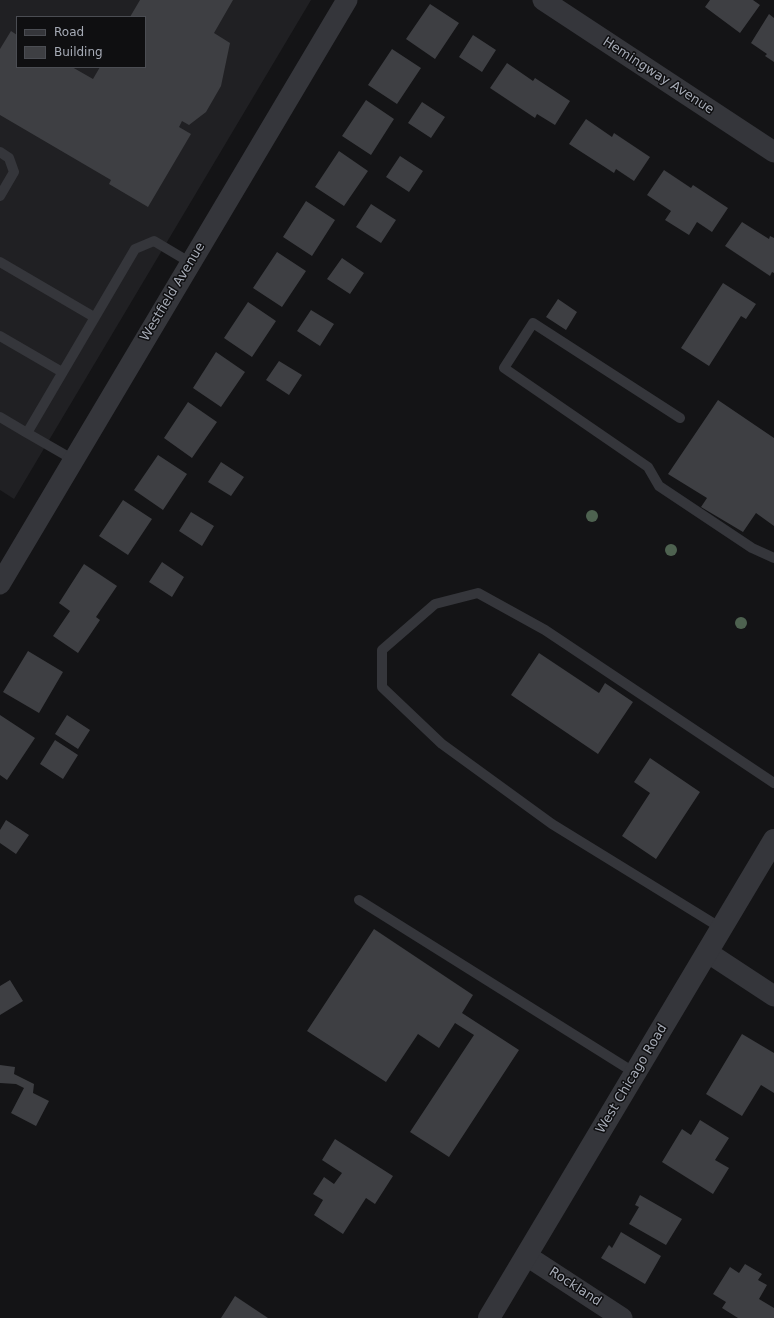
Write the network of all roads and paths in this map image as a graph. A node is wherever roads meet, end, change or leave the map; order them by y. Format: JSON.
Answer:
{"nodes":[{"id":1,"x":347,"y":0,"type":"edge"},
{"id":2,"x":543,"y":0,"type":"edge"},
{"id":3,"x":0,"y":152,"type":"edge"},
{"id":4,"x":774,"y":152,"type":"edge"},
{"id":5,"x":0,"y":196,"type":"edge"},
{"id":6,"x":0,"y":262,"type":"edge"},
{"id":7,"x":191,"y":263,"type":"junction"},
{"id":8,"x":94,"y":318,"type":"junction"},
{"id":9,"x":0,"y":336,"type":"edge"},
{"id":10,"x":62,"y":372,"type":"junction"},
{"id":11,"x":0,"y":417,"type":"edge"},
{"id":12,"x":680,"y":418,"type":"dead end"},
{"id":13,"x":27,"y":433,"type":"junction"},
{"id":14,"x":74,"y":460,"type":"junction"},
{"id":15,"x":774,"y":558,"type":"edge"},
{"id":16,"x":0,"y":584,"type":"edge"},
{"id":17,"x":774,"y":783,"type":"edge"},
{"id":18,"x":774,"y":840,"type":"edge"},
{"id":19,"x":359,"y":900,"type":"dead end"},
{"id":20,"x":722,"y":928,"type":"junction"},
{"id":21,"x":707,"y":952,"type":"junction"},
{"id":22,"x":774,"y":996,"type":"edge"},
{"id":23,"x":635,"y":1073,"type":"junction"},
{"id":24,"x":527,"y":1256,"type":"junction"},
{"id":25,"x":489,"y":1318,"type":"edge"},
{"id":26,"x":622,"y":1318,"type":"edge"}],
"edges":[{"from":1,"to":7,"type":"street","name":"Westfield Avenue"},
{"from":2,"to":4,"type":"street","name":"Hemingway Avenue"},
{"from":3,"to":5,"type":"lane"},
{"from":6,"to":8,"type":"lane"},
{"from":7,"to":8,"type":"lane"},
{"from":7,"to":14,"type":"street","name":"Westfield Avenue"},
{"from":8,"to":10,"type":"lane"},
{"from":9,"to":10,"type":"lane"},
{"from":10,"to":13,"type":"lane"},
{"from":11,"to":13,"type":"lane"},
{"from":12,"to":15,"type":"lane"},
{"from":13,"to":14,"type":"lane"},
{"from":14,"to":16,"type":"street","name":"Westfield Avenue"},
{"from":17,"to":20,"type":"lane"},
{"from":18,"to":20,"type":"street","name":"West Chicago Road"},
{"from":19,"to":23,"type":"lane"},
{"from":20,"to":21,"type":"street","name":"West Chicago Road"},
{"from":21,"to":22,"type":"street"},
{"from":21,"to":23,"type":"street","name":"West Chicago Road"},
{"from":23,"to":24,"type":"street","name":"West Chicago Road"},
{"from":24,"to":25,"type":"street","name":"West Chicago Road"},
{"from":24,"to":26,"type":"street","name":"Rockland"}]}
